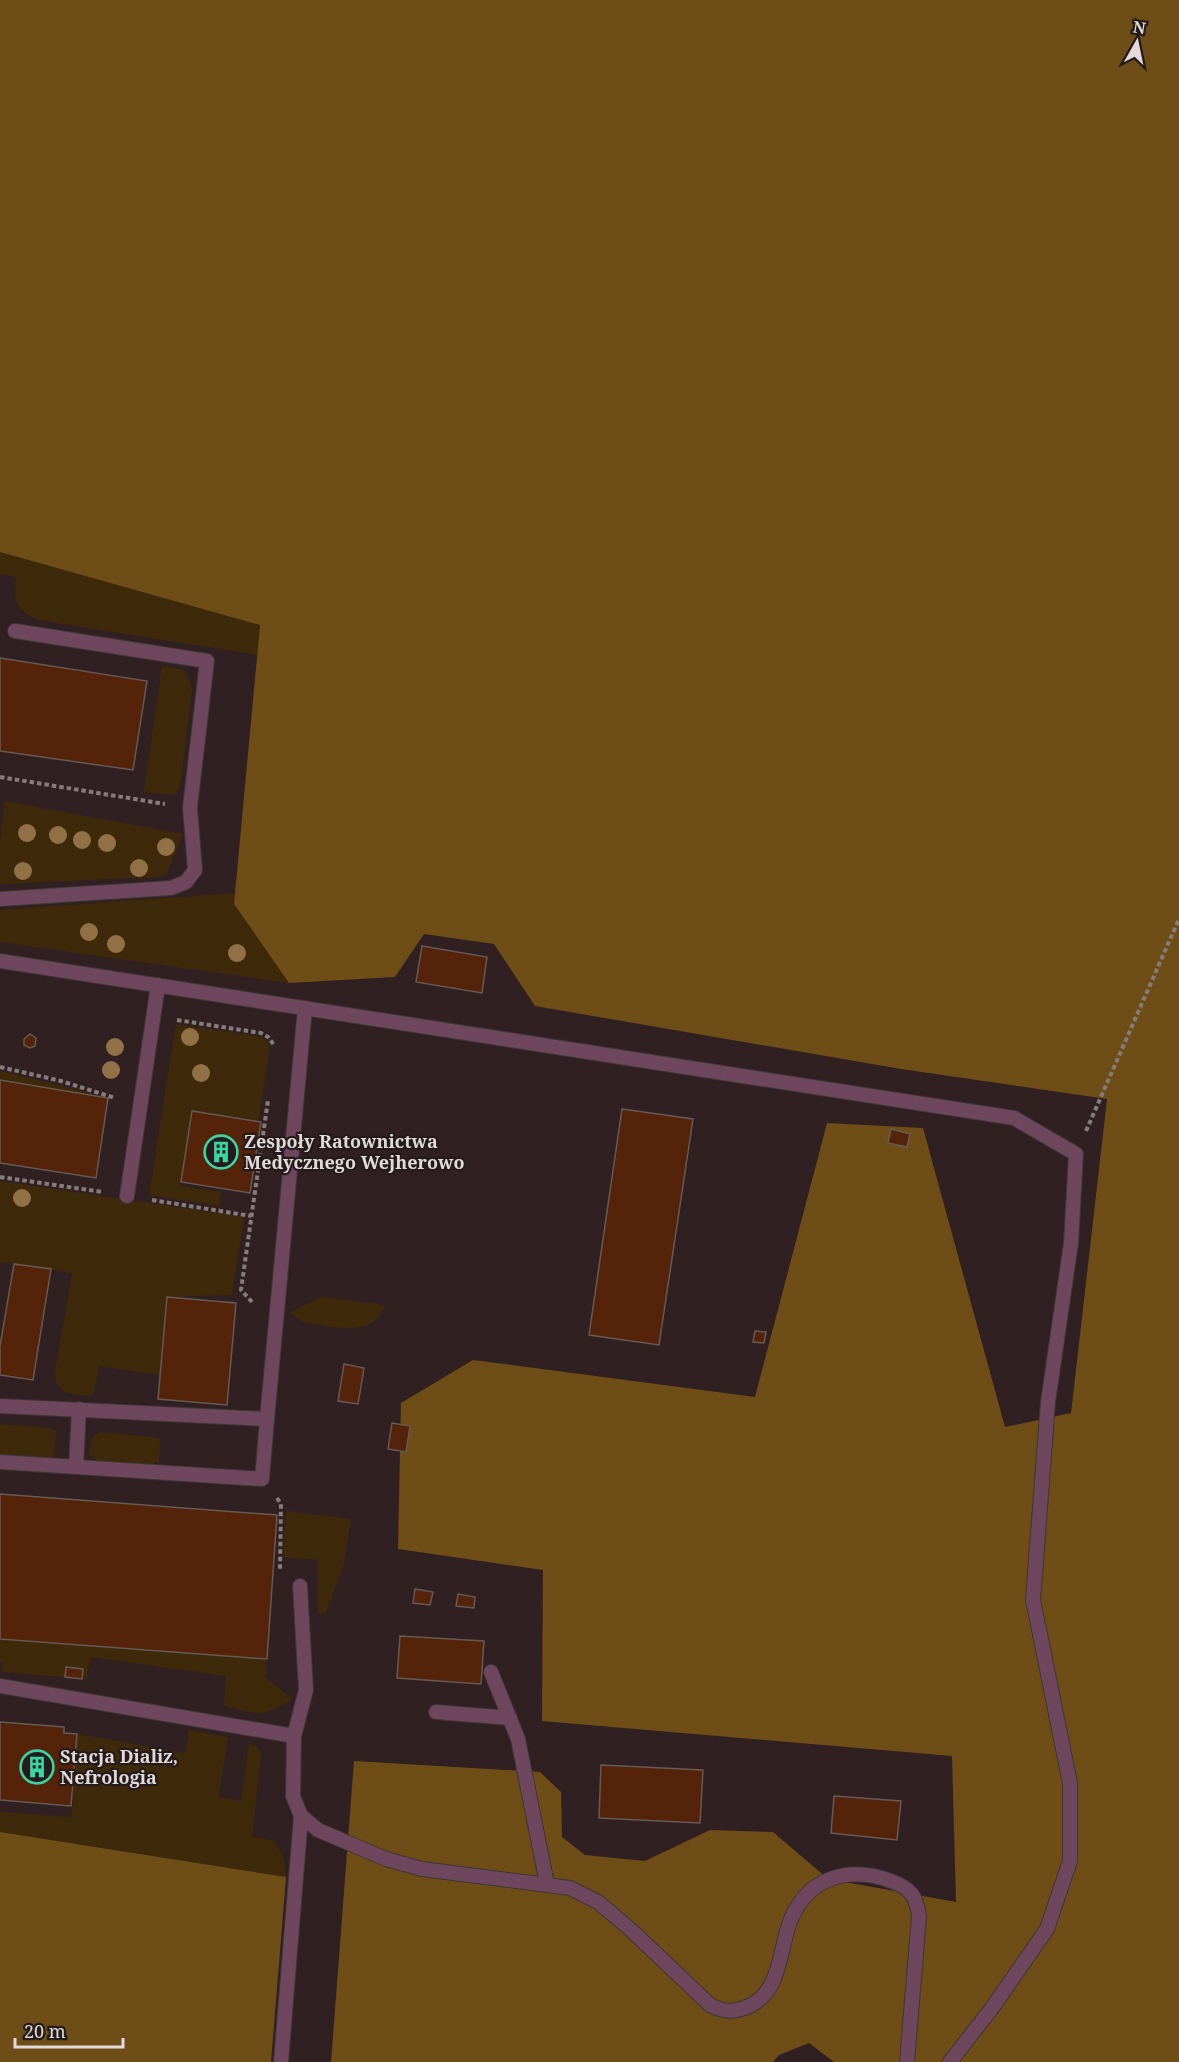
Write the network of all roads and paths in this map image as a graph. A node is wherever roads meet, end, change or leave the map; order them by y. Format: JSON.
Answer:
{"nodes":[{"id":1,"x":15,"y":632,"type":"dead end"},
{"id":2,"x":0,"y":777,"type":"edge"},
{"id":3,"x":190,"y":808,"type":"junction"},
{"id":4,"x":0,"y":899,"type":"edge"},
{"id":5,"x":1179,"y":919,"type":"edge"},
{"id":6,"x":0,"y":961,"type":"edge"},
{"id":7,"x":158,"y":985,"type":"junction"},
{"id":8,"x":305,"y":1008,"type":"junction"},
{"id":9,"x":153,"y":1016,"type":"junction"},
{"id":10,"x":276,"y":1049,"type":"dead end"},
{"id":11,"x":0,"y":1067,"type":"edge"},
{"id":12,"x":269,"y":1093,"type":"dead end"},
{"id":13,"x":124,"y":1100,"type":"dead end"},
{"id":14,"x":1076,"y":1154,"type":"junction"},
{"id":15,"x":127,"y":1196,"type":"dead end"},
{"id":16,"x":275,"y":1327,"type":"junction"},
{"id":17,"x":0,"y":1406,"type":"edge"},
{"id":18,"x":79,"y":1409,"type":"junction"},
{"id":19,"x":267,"y":1419,"type":"junction"},
{"id":20,"x":0,"y":1462,"type":"edge"},
{"id":21,"x":76,"y":1467,"type":"junction"},
{"id":22,"x":281,"y":1504,"type":"dead end"},
{"id":23,"x":280,"y":1558,"type":"dead end"},
{"id":24,"x":300,"y":1586,"type":"dead end"},
{"id":25,"x":491,"y":1672,"type":"dead end"},
{"id":26,"x":0,"y":1686,"type":"edge"},
{"id":27,"x":436,"y":1712,"type":"dead end"},
{"id":28,"x":510,"y":1718,"type":"junction"},
{"id":29,"x":294,"y":1736,"type":"junction"},
{"id":30,"x":301,"y":1816,"type":"junction"},
{"id":31,"x":547,"y":1884,"type":"junction"},
{"id":32,"x":281,"y":2062,"type":"edge"},
{"id":33,"x":907,"y":2062,"type":"edge"},
{"id":34,"x":950,"y":2062,"type":"edge"}],
"edges":[{"from":1,"to":3,"type":"lane"},
{"from":2,"to":3,"type":"path"},
{"from":3,"to":4,"type":"lane"},
{"from":5,"to":14,"type":"path"},
{"from":6,"to":7,"type":"lane"},
{"from":7,"to":8,"type":"lane"},
{"from":7,"to":9,"type":"lane"},
{"from":8,"to":14,"type":"lane"},
{"from":8,"to":16,"type":"lane"},
{"from":9,"to":10,"type":"path"},
{"from":9,"to":15,"type":"lane"},
{"from":11,"to":13,"type":"path"},
{"from":12,"to":16,"type":"path"},
{"from":14,"to":34,"type":"lane"},
{"from":16,"to":19,"type":"lane"},
{"from":17,"to":18,"type":"lane"},
{"from":18,"to":19,"type":"lane"},
{"from":18,"to":21,"type":"lane"},
{"from":19,"to":21,"type":"lane"},
{"from":20,"to":21,"type":"lane"},
{"from":22,"to":23,"type":"path"},
{"from":24,"to":29,"type":"lane"},
{"from":25,"to":28,"type":"lane"},
{"from":26,"to":29,"type":"lane"},
{"from":27,"to":28,"type":"lane"},
{"from":28,"to":31,"type":"lane"},
{"from":29,"to":30,"type":"lane"},
{"from":30,"to":31,"type":"lane"},
{"from":30,"to":32,"type":"lane"},
{"from":31,"to":33,"type":"lane"}]}
